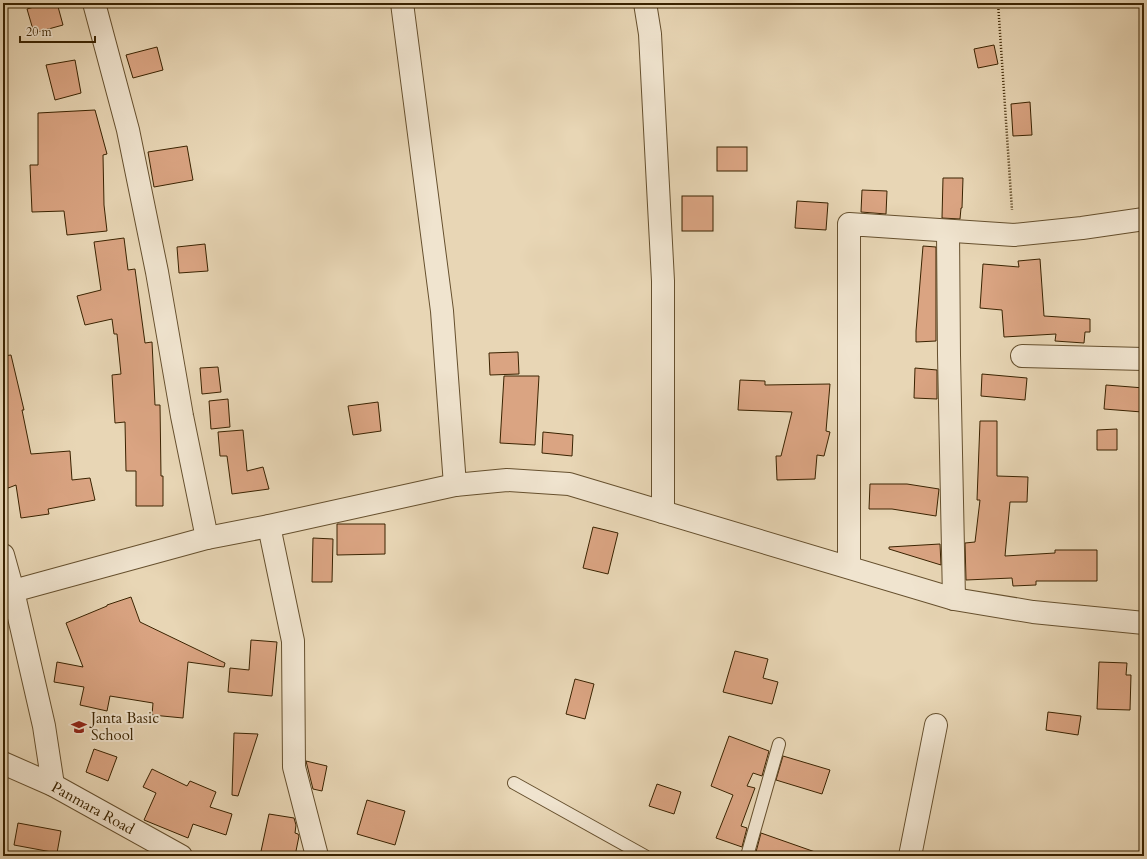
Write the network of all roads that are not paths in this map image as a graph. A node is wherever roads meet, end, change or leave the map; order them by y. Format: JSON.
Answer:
{"nodes":[{"id":1,"x":94,"y":3,"type":"edge"},
{"id":2,"x":402,"y":3,"type":"edge"},
{"id":3,"x":645,"y":3,"type":"edge"},
{"id":4,"x":1144,"y":219,"type":"edge"},
{"id":5,"x":948,"y":231,"type":"junction"},
{"id":6,"x":1022,"y":356,"type":"dead end"},
{"id":7,"x":1144,"y":359,"type":"edge"},
{"id":8,"x":455,"y":485,"type":"junction"},
{"id":9,"x":664,"y":512,"type":"junction"},
{"id":10,"x":269,"y":526,"type":"junction"},
{"id":11,"x":207,"y":538,"type":"junction"},
{"id":12,"x":3,"y":555,"type":"edge"},
{"id":13,"x":848,"y":568,"type":"junction"},
{"id":14,"x":13,"y":591,"type":"junction"},
{"id":15,"x":954,"y":599,"type":"junction"},
{"id":16,"x":1144,"y":622,"type":"edge"},
{"id":17,"x":936,"y":725,"type":"dead end"},
{"id":18,"x":779,"y":744,"type":"dead end"},
{"id":19,"x":3,"y":763,"type":"edge"},
{"id":20,"x":514,"y":783,"type":"dead end"},
{"id":21,"x":54,"y":785,"type":"junction"},
{"id":22,"x":181,"y":856,"type":"edge"},
{"id":23,"x":317,"y":856,"type":"edge"},
{"id":24,"x":645,"y":856,"type":"edge"},
{"id":25,"x":747,"y":856,"type":"edge"},
{"id":26,"x":910,"y":856,"type":"edge"}],
"edges":[{"from":1,"to":11,"type":"street"},
{"from":2,"to":8,"type":"street"},
{"from":3,"to":9,"type":"street"},
{"from":4,"to":5,"type":"street"},
{"from":5,"to":13,"type":"street"},
{"from":5,"to":15,"type":"street"},
{"from":6,"to":7,"type":"street"},
{"from":8,"to":9,"type":"street"},
{"from":8,"to":10,"type":"street"},
{"from":9,"to":13,"type":"street"},
{"from":10,"to":11,"type":"street"},
{"from":10,"to":23,"type":"street"},
{"from":11,"to":14,"type":"street"},
{"from":12,"to":14,"type":"street"},
{"from":13,"to":15,"type":"street"},
{"from":14,"to":21,"type":"street"},
{"from":15,"to":16,"type":"street"},
{"from":17,"to":26,"type":"street"},
{"from":18,"to":25,"type":"lane"},
{"from":19,"to":21,"type":"street","name":"Panmara Road"},
{"from":20,"to":24,"type":"lane"},
{"from":21,"to":22,"type":"street","name":"Panmara Road"}]}
